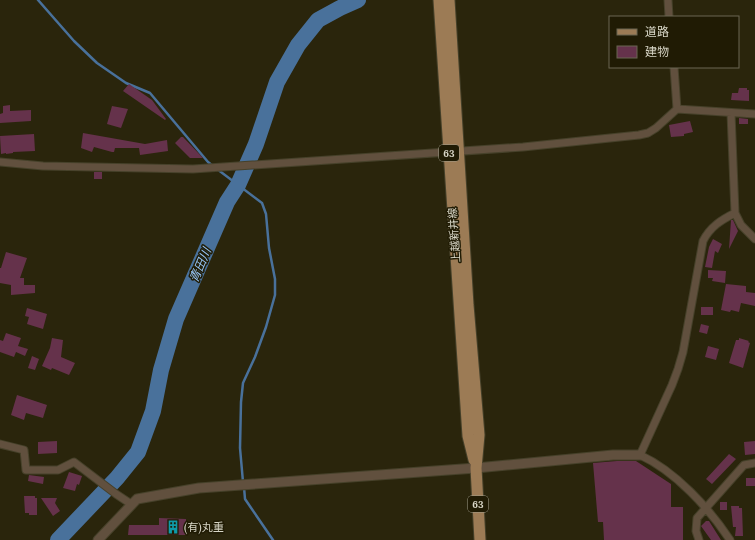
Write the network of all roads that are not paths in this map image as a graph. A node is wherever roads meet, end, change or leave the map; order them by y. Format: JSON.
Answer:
{"nodes":[{"id":1,"x":442,"y":0,"type":"edge"},
{"id":2,"x":668,"y":0,"type":"edge"},
{"id":3,"x":669,"y":16,"type":"edge"},
{"id":4,"x":674,"y":68,"type":"edge"},
{"id":5,"x":677,"y":109,"type":"junction"},
{"id":6,"x":731,"y":113,"type":"junction"},
{"id":7,"x":755,"y":114,"type":"edge"},
{"id":8,"x":454,"y":151,"type":"junction"},
{"id":9,"x":0,"y":162,"type":"edge"},
{"id":10,"x":735,"y":213,"type":"junction"},
{"id":11,"x":755,"y":239,"type":"edge"},
{"id":12,"x":0,"y":444,"type":"edge"},
{"id":13,"x":640,"y":455,"type":"junction"},
{"id":14,"x":755,"y":463,"type":"edge"},
{"id":15,"x":476,"y":468,"type":"junction"},
{"id":16,"x":131,"y":504,"type":"junction"},
{"id":17,"x":706,"y":508,"type":"junction"},
{"id":18,"x":98,"y":540,"type":"edge"},
{"id":19,"x":480,"y":540,"type":"edge"},
{"id":20,"x":699,"y":540,"type":"edge"},
{"id":21,"x":730,"y":540,"type":"edge"}],
"edges":[{"from":1,"to":8,"type":"main road","name":"上越新井線","number":"63"},
{"from":2,"to":3,"type":"street"},
{"from":4,"to":5,"type":"street"},
{"from":5,"to":6,"type":"street"},
{"from":5,"to":8,"type":"street"},
{"from":6,"to":7,"type":"street"},
{"from":6,"to":10,"type":"street"},
{"from":8,"to":9,"type":"street"},
{"from":8,"to":15,"type":"main road","name":"上越新井線","number":"63"},
{"from":10,"to":11,"type":"street"},
{"from":10,"to":13,"type":"street"},
{"from":12,"to":16,"type":"street"},
{"from":13,"to":15,"type":"street"},
{"from":13,"to":17,"type":"street"},
{"from":14,"to":17,"type":"street"},
{"from":15,"to":16,"type":"street"},
{"from":15,"to":19,"type":"main road","name":"上越新井線","number":"63"},
{"from":16,"to":18,"type":"street"},
{"from":17,"to":20,"type":"street"},
{"from":17,"to":21,"type":"street"}]}
